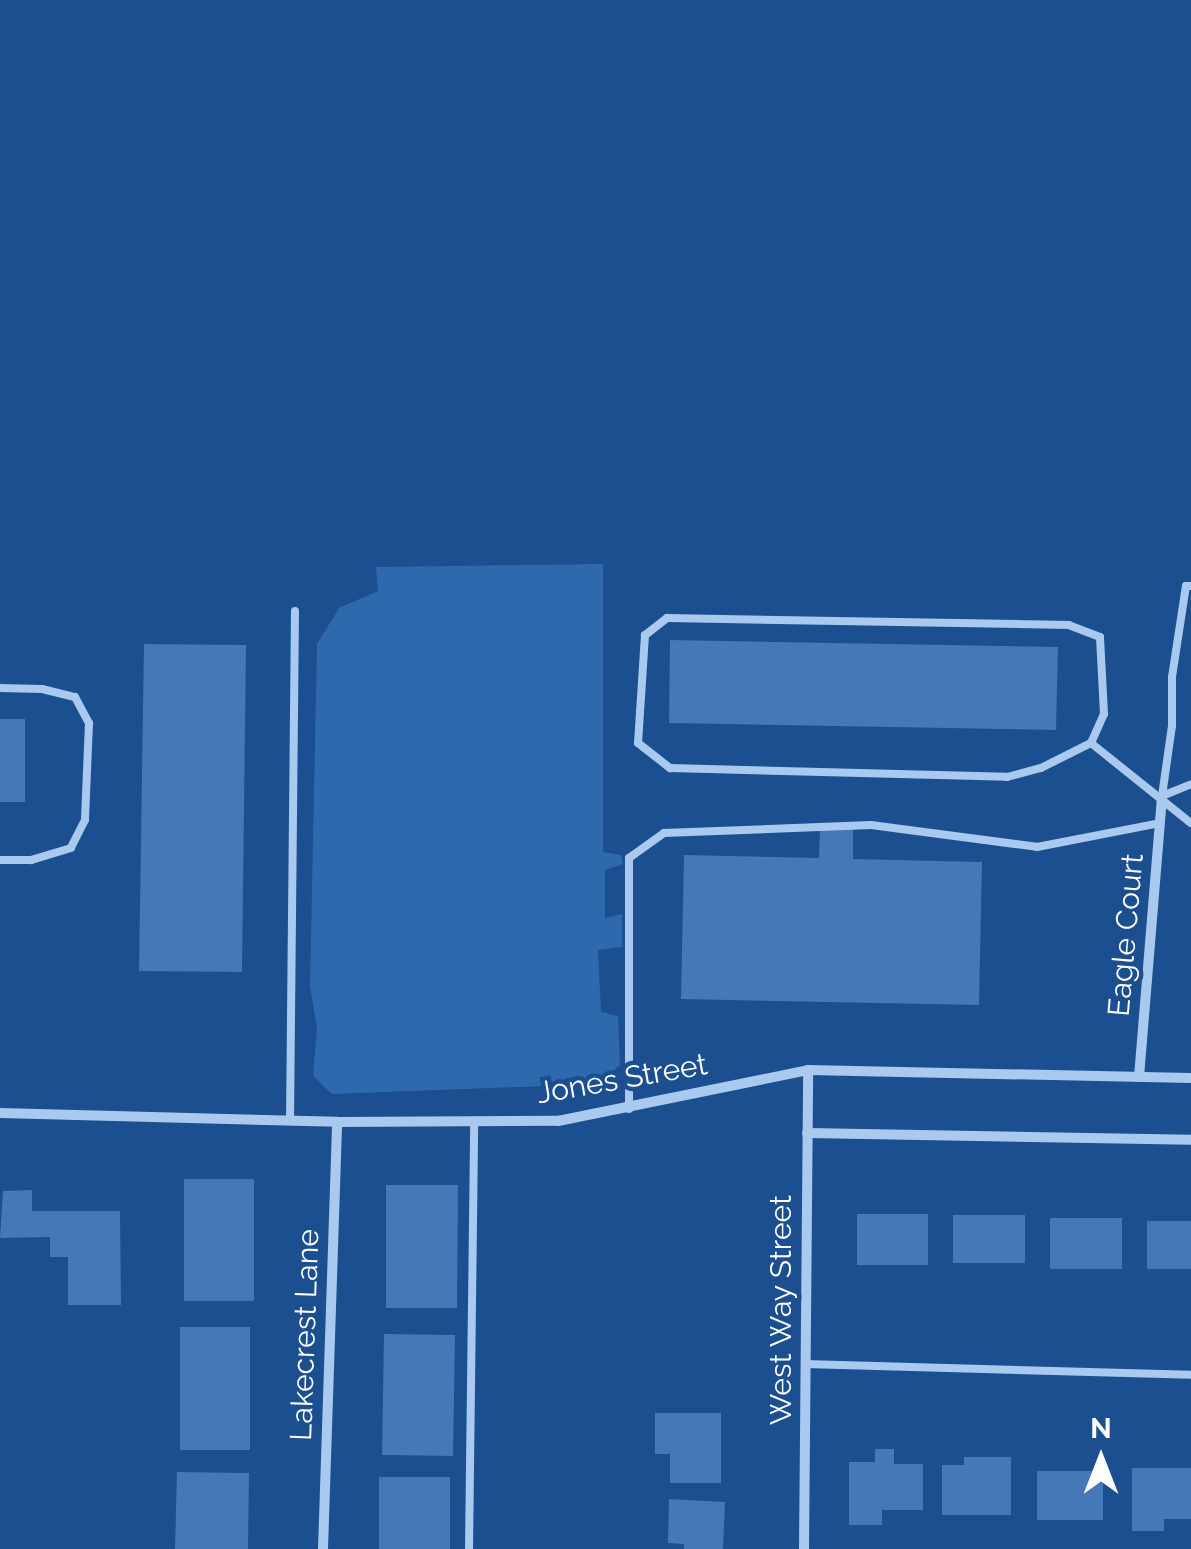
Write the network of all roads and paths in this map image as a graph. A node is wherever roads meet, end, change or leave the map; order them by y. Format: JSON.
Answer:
{"nodes":[{"id":1,"x":1191,"y":586,"type":"edge"},
{"id":2,"x":295,"y":611,"type":"dead end"},
{"id":3,"x":0,"y":688,"type":"edge"},
{"id":4,"x":1091,"y":742,"type":"junction"},
{"id":5,"x":1191,"y":784,"type":"edge"},
{"id":6,"x":1162,"y":796,"type":"junction"},
{"id":7,"x":1160,"y":823,"type":"junction"},
{"id":8,"x":1191,"y":823,"type":"edge"},
{"id":9,"x":0,"y":860,"type":"edge"},
{"id":10,"x":808,"y":1070,"type":"junction"},
{"id":11,"x":1139,"y":1077,"type":"junction"},
{"id":12,"x":1191,"y":1078,"type":"edge"},
{"id":13,"x":629,"y":1109,"type":"junction"},
{"id":14,"x":0,"y":1113,"type":"edge"},
{"id":15,"x":290,"y":1120,"type":"junction"},
{"id":16,"x":336,"y":1122,"type":"junction"},
{"id":17,"x":474,"y":1122,"type":"junction"},
{"id":18,"x":807,"y":1133,"type":"junction"},
{"id":19,"x":1191,"y":1140,"type":"edge"},
{"id":20,"x":805,"y":1364,"type":"junction"},
{"id":21,"x":1191,"y":1374,"type":"edge"},
{"id":22,"x":323,"y":1549,"type":"edge"},
{"id":23,"x":469,"y":1549,"type":"edge"},
{"id":24,"x":804,"y":1549,"type":"edge"}],
"edges":[{"from":1,"to":6,"type":"lane"},
{"from":2,"to":15,"type":"lane"},
{"from":3,"to":9,"type":"lane"},
{"from":4,"to":4,"type":"lane"},
{"from":4,"to":6,"type":"lane"},
{"from":5,"to":6,"type":"lane"},
{"from":6,"to":7,"type":"street","name":"Eagle Court"},
{"from":6,"to":8,"type":"lane"},
{"from":7,"to":11,"type":"street","name":"Eagle Court"},
{"from":7,"to":13,"type":"lane"},
{"from":10,"to":11,"type":"street","name":"Jones Street"},
{"from":10,"to":13,"type":"street","name":"Jones Street"},
{"from":10,"to":18,"type":"street","name":"West Way Street"},
{"from":11,"to":12,"type":"street","name":"Jones Street"},
{"from":13,"to":17,"type":"street","name":"Jones Street"},
{"from":14,"to":15,"type":"street","name":"Jones Street"},
{"from":15,"to":16,"type":"street","name":"Jones Street"},
{"from":16,"to":17,"type":"street","name":"Jones Street"},
{"from":16,"to":22,"type":"street","name":"Lakecrest Lane"},
{"from":17,"to":23,"type":"lane"},
{"from":18,"to":19,"type":"street"},
{"from":18,"to":20,"type":"street","name":"West Way Street"},
{"from":20,"to":21,"type":"lane"},
{"from":20,"to":24,"type":"street","name":"West Way Street"}]}
